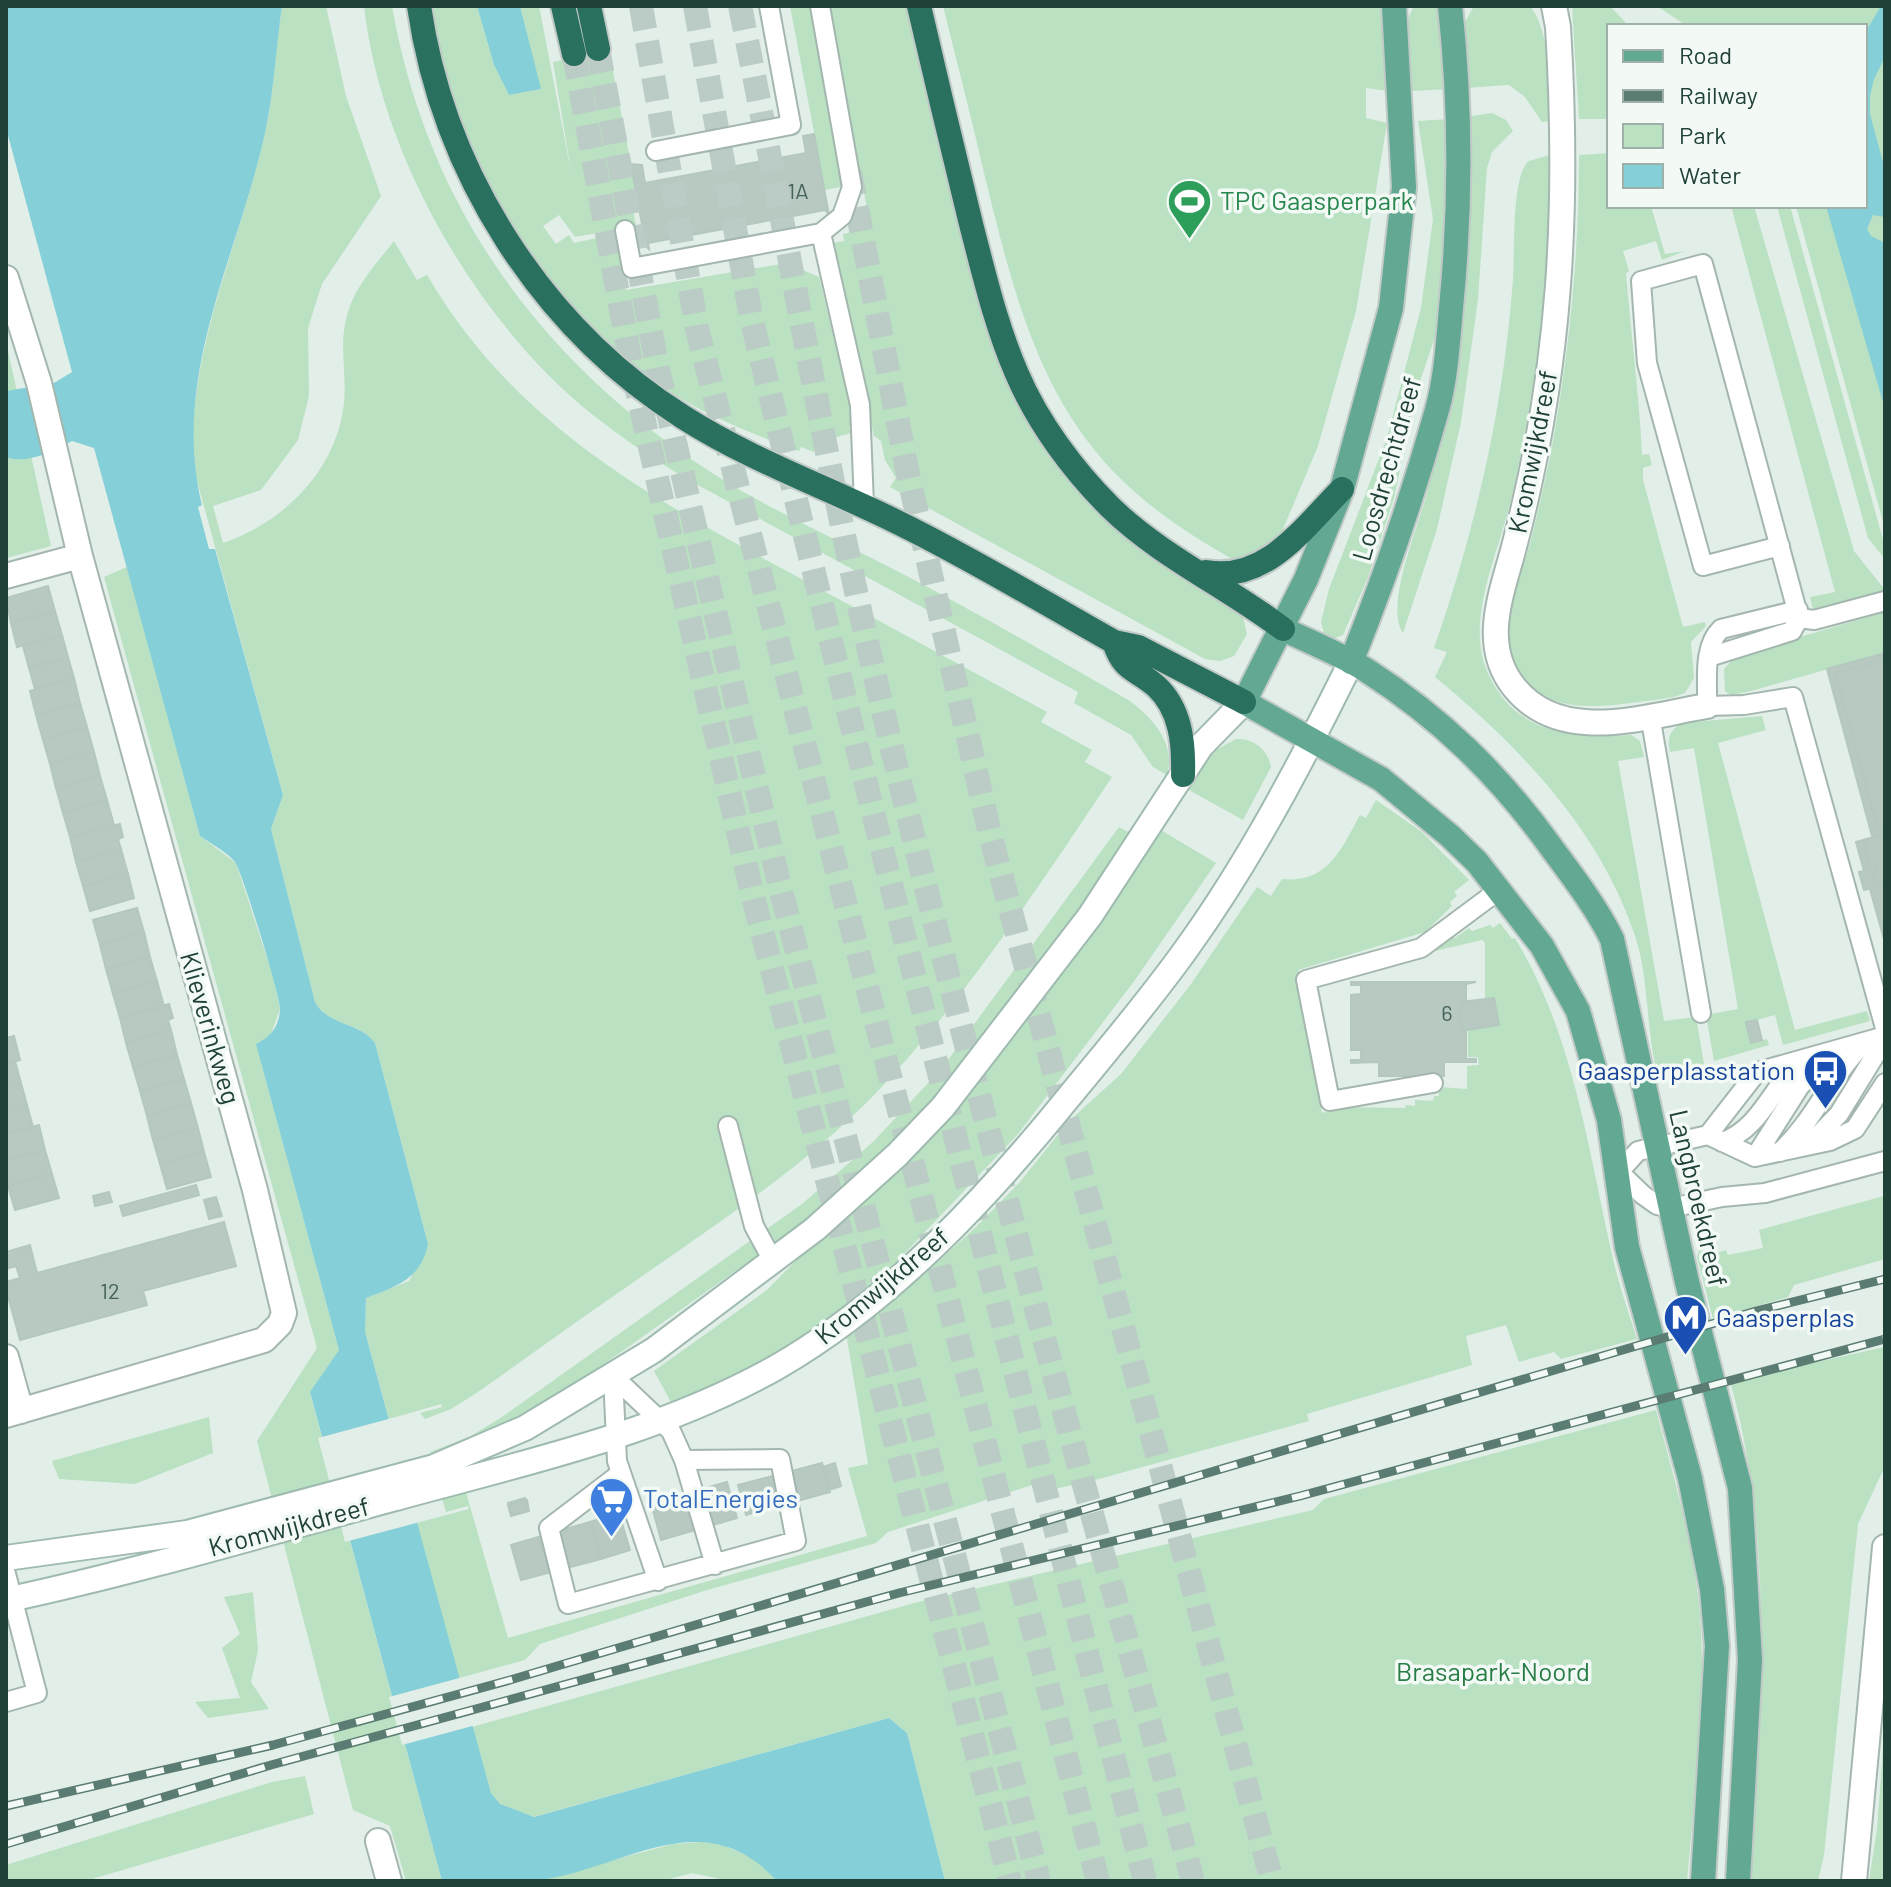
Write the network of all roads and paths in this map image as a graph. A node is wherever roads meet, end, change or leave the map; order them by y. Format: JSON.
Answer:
{"nodes":[{"id":1,"x":419,"y":6,"type":"edge"},
{"id":2,"x":563,"y":6,"type":"edge"},
{"id":3,"x":589,"y":6,"type":"edge"},
{"id":4,"x":769,"y":6,"type":"edge"},
{"id":5,"x":820,"y":6,"type":"edge"},
{"id":6,"x":919,"y":6,"type":"edge"},
{"id":7,"x":1394,"y":6,"type":"edge"},
{"id":8,"x":1450,"y":6,"type":"edge"},
{"id":9,"x":1554,"y":6,"type":"edge"},
{"id":10,"x":598,"y":49,"type":"tunnel mouth"},
{"id":11,"x":574,"y":54,"type":"tunnel mouth"},
{"id":12,"x":656,"y":151,"type":"dead end"},
{"id":13,"x":625,"y":230,"type":"dead end"},
{"id":14,"x":821,"y":233,"type":"junction"},
{"id":15,"x":7,"y":285,"type":"edge"},
{"id":16,"x":1342,"y":489,"type":"junction"},
{"id":17,"x":864,"y":505,"type":"junction"},
{"id":18,"x":1780,"y":546,"type":"junction"},
{"id":19,"x":80,"y":556,"type":"junction"},
{"id":20,"x":1196,"y":569,"type":"junction"},
{"id":21,"x":6,"y":576,"type":"edge"},
{"id":22,"x":1885,"y":601,"type":"edge"},
{"id":23,"x":1798,"y":614,"type":"junction"},
{"id":24,"x":1283,"y":629,"type":"junction"},
{"id":25,"x":1114,"y":642,"type":"junction"},
{"id":26,"x":1351,"y":662,"type":"junction"},
{"id":27,"x":1244,"y":702,"type":"junction"},
{"id":28,"x":1707,"y":706,"type":"junction"},
{"id":29,"x":1650,"y":715,"type":"junction"},
{"id":30,"x":1312,"y":740,"type":"junction"},
{"id":31,"x":1183,"y":775,"type":"junction"},
{"id":32,"x":1499,"y":890,"type":"junction"},
{"id":33,"x":1701,"y":1013,"type":"dead end"},
{"id":34,"x":1885,"y":1028,"type":"edge"},
{"id":35,"x":1879,"y":1039,"type":"edge"},
{"id":36,"x":1835,"y":1050,"type":"junction"},
{"id":37,"x":1802,"y":1058,"type":"junction"},
{"id":38,"x":1433,"y":1083,"type":"dead end"},
{"id":39,"x":1885,"y":1083,"type":"edge"},
{"id":40,"x":728,"y":1126,"type":"dead end"},
{"id":41,"x":1715,"y":1138,"type":"junction"},
{"id":42,"x":1657,"y":1146,"type":"junction"},
{"id":43,"x":1807,"y":1147,"type":"junction"},
{"id":44,"x":1778,"y":1154,"type":"junction"},
{"id":45,"x":1755,"y":1157,"type":"junction"},
{"id":46,"x":1884,"y":1160,"type":"edge"},
{"id":47,"x":1619,"y":1172,"type":"junction"},
{"id":48,"x":1671,"y":1208,"type":"junction"},
{"id":49,"x":773,"y":1261,"type":"junction"},
{"id":50,"x":6,"y":1357,"type":"edge"},
{"id":51,"x":613,"y":1376,"type":"junction"},
{"id":52,"x":13,"y":1413,"type":"edge"},
{"id":53,"x":661,"y":1420,"type":"junction"},
{"id":54,"x":613,"y":1437,"type":"junction"},
{"id":55,"x":684,"y":1460,"type":"junction"},
{"id":56,"x":621,"y":1473,"type":"junction"},
{"id":57,"x":436,"y":1476,"type":"junction"},
{"id":58,"x":226,"y":1534,"type":"junction"},
{"id":59,"x":1885,"y":1547,"type":"edge"},
{"id":60,"x":6,"y":1558,"type":"edge"},
{"id":61,"x":715,"y":1565,"type":"junction"},
{"id":62,"x":6,"y":1574,"type":"edge"},
{"id":63,"x":658,"y":1581,"type":"junction"},
{"id":64,"x":9,"y":1600,"type":"edge"},
{"id":65,"x":6,"y":1702,"type":"edge"},
{"id":66,"x":378,"y":1841,"type":"dead end"},
{"id":67,"x":389,"y":1881,"type":"edge"},
{"id":68,"x":1703,"y":1881,"type":"edge"},
{"id":69,"x":1738,"y":1881,"type":"edge"},
{"id":70,"x":1854,"y":1881,"type":"edge"}],
"edges":[{"from":1,"to":17,"type":"highway"},
{"from":2,"to":11,"type":"highway"},
{"from":3,"to":10,"type":"highway"},
{"from":4,"to":12,"type":"lane"},
{"from":5,"to":14,"type":"lane"},
{"from":6,"to":20,"type":"highway"},
{"from":7,"to":16,"type":"main road","name":"Loosdrechtdreef"},
{"from":8,"to":26,"type":"main road","name":"Loosdrechtdreef"},
{"from":9,"to":29,"type":"main road","name":"Kromwijkdreef"},
{"from":13,"to":14,"type":"lane"},
{"from":14,"to":17,"type":"lane"},
{"from":15,"to":19,"type":"main road","name":"Klieverinkweg"},
{"from":16,"to":20,"type":"highway"},
{"from":16,"to":24,"type":"main road","name":"Loosdrechtdreef"},
{"from":17,"to":25,"type":"highway"},
{"from":18,"to":18,"type":"lane"},
{"from":18,"to":23,"type":"lane"},
{"from":19,"to":21,"type":"main road"},
{"from":19,"to":52,"type":"main road","name":"Klieverinkweg"},
{"from":20,"to":24,"type":"highway"},
{"from":22,"to":23,"type":"lane"},
{"from":23,"to":28,"type":"lane"},
{"from":24,"to":26,"type":"main road","name":"Langbroekdreef"},
{"from":24,"to":27,"type":"main road","name":"Loosdrechtdreef"},
{"from":25,"to":27,"type":"highway"},
{"from":25,"to":31,"type":"highway"},
{"from":26,"to":30,"type":"main road","name":"Loosdrechtdreef"},
{"from":26,"to":42,"type":"main road","name":"Langbroekdreef"},
{"from":27,"to":30,"type":"main road"},
{"from":27,"to":31,"type":"main road","name":"Kromwijkdreef"},
{"from":28,"to":29,"type":"main road","name":"Kromwijkdreef"},
{"from":28,"to":34,"type":"lane"},
{"from":29,"to":33,"type":"lane"},
{"from":30,"to":32,"type":"main road"},
{"from":30,"to":53,"type":"main road","name":"Kromwijkdreef"},
{"from":31,"to":49,"type":"main road","name":"Kromwijkdreef"},
{"from":32,"to":38,"type":"lane"},
{"from":32,"to":47,"type":"main road"},
{"from":35,"to":36,"type":"lane"},
{"from":35,"to":43,"type":"lane"},
{"from":35,"to":44,"type":"lane"},
{"from":36,"to":37,"type":"lane"},
{"from":36,"to":45,"type":"lane"},
{"from":37,"to":41,"type":"lane"},
{"from":37,"to":41,"type":"lane"},
{"from":39,"to":43,"type":"lane"},
{"from":40,"to":49,"type":"lane"},
{"from":41,"to":42,"type":"lane"},
{"from":41,"to":45,"type":"lane"},
{"from":42,"to":47,"type":"lane"},
{"from":42,"to":48,"type":"main road","name":"Langbroekdreef"},
{"from":43,"to":44,"type":"lane"},
{"from":44,"to":45,"type":"lane"},
{"from":46,"to":48,"type":"lane"},
{"from":47,"to":48,"type":"lane"},
{"from":47,"to":68,"type":"main road"},
{"from":48,"to":69,"type":"main road","name":"Langbroekdreef"},
{"from":49,"to":51,"type":"main road","name":"Kromwijkdreef"},
{"from":50,"to":52,"type":"main road"},
{"from":51,"to":53,"type":"lane"},
{"from":51,"to":54,"type":"lane"},
{"from":51,"to":57,"type":"main road","name":"Kromwijkdreef"},
{"from":53,"to":54,"type":"main road","name":"Kromwijkdreef"},
{"from":53,"to":55,"type":"lane"},
{"from":54,"to":56,"type":"lane"},
{"from":54,"to":57,"type":"main road","name":"Kromwijkdreef"},
{"from":55,"to":61,"type":"lane"},
{"from":55,"to":61,"type":"lane"},
{"from":56,"to":63,"type":"lane"},
{"from":56,"to":63,"type":"lane"},
{"from":57,"to":58,"type":"main road","name":"Kromwijkdreef"},
{"from":58,"to":60,"type":"main road","name":"Kromwijkdreef"},
{"from":58,"to":64,"type":"main road","name":"Kromwijkdreef"},
{"from":59,"to":70,"type":"main road"},
{"from":61,"to":63,"type":"lane"},
{"from":62,"to":64,"type":"lane"},
{"from":64,"to":65,"type":"lane"},
{"from":66,"to":67,"type":"main road"}]}
